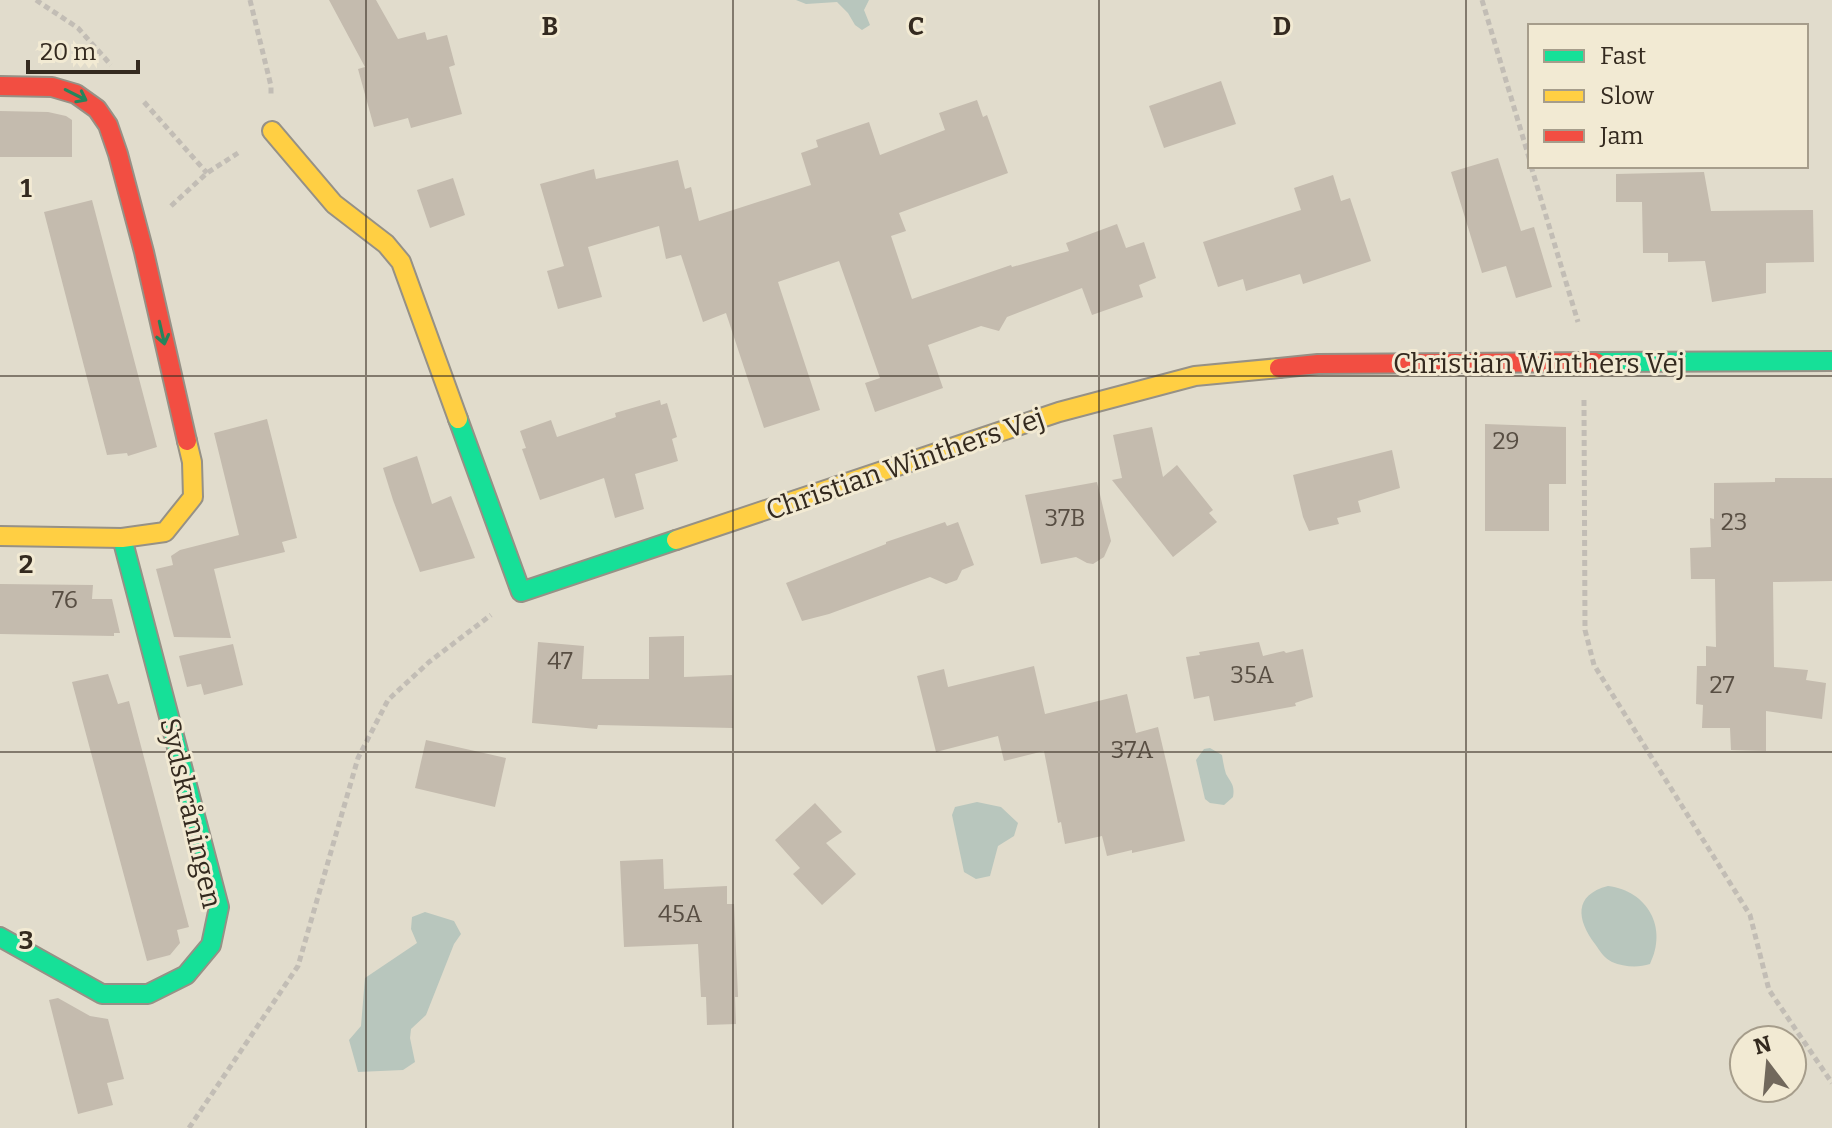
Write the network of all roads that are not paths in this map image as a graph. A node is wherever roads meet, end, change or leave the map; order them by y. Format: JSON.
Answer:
{"nodes":[{"id":1,"x":0,"y":86,"type":"edge"},
{"id":2,"x":272,"y":131,"type":"dead end"},
{"id":3,"x":1832,"y":361,"type":"edge"},
{"id":4,"x":0,"y":536,"type":"edge"},
{"id":5,"x":122,"y":538,"type":"junction"},
{"id":6,"x":0,"y":937,"type":"edge"}],
"edges":[{"from":1,"to":5,"type":"street","one_way":true},
{"from":2,"to":3,"type":"street","name":"Christian Winthers Vej"},
{"from":4,"to":5,"type":"street"},
{"from":5,"to":6,"type":"street","name":"Sydskråningen"}]}
